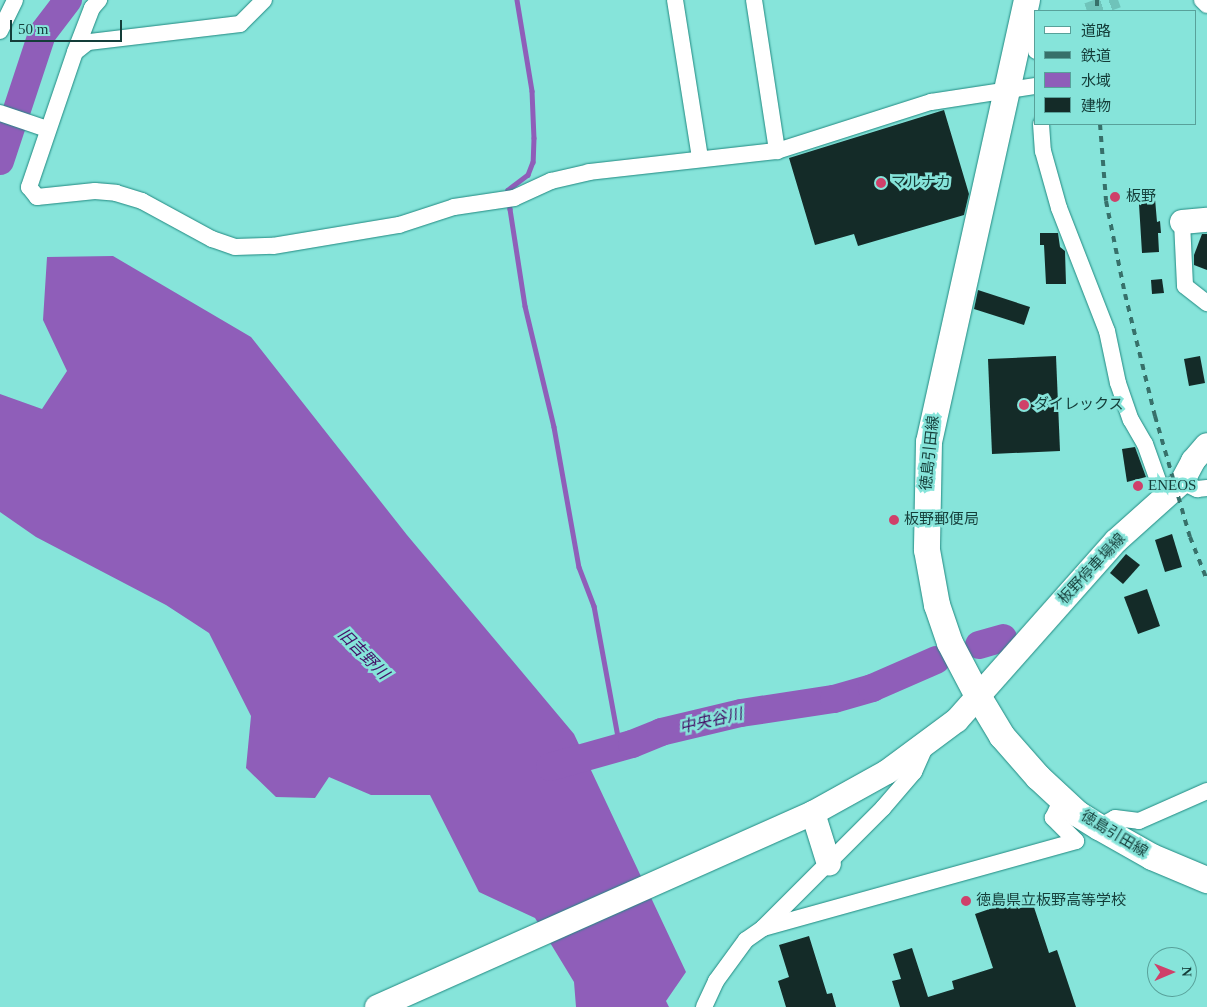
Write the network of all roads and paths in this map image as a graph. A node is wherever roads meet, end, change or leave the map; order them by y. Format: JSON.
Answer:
{"nodes":[{"id":1,"x":15,"y":0,"type":"edge"},
{"id":2,"x":99,"y":0,"type":"edge"},
{"id":3,"x":264,"y":0,"type":"edge"},
{"id":4,"x":675,"y":0,"type":"edge"},
{"id":5,"x":754,"y":0,"type":"edge"},
{"id":6,"x":1029,"y":0,"type":"edge"},
{"id":7,"x":1202,"y":0,"type":"edge"},
{"id":8,"x":1207,"y":5,"type":"edge"},
{"id":9,"x":1034,"y":24,"type":"edge"},
{"id":10,"x":0,"y":31,"type":"edge"},
{"id":11,"x":75,"y":52,"type":"junction"},
{"id":12,"x":1034,"y":86,"type":"edge"},
{"id":13,"x":1005,"y":92,"type":"junction"},
{"id":14,"x":0,"y":113,"type":"edge"},
{"id":15,"x":1041,"y":125,"type":"edge"},
{"id":16,"x":41,"y":127,"type":"junction"},
{"id":17,"x":777,"y":151,"type":"junction"},
{"id":18,"x":700,"y":157,"type":"junction"},
{"id":19,"x":1207,"y":220,"type":"edge"},
{"id":20,"x":1182,"y":222,"type":"joint"},
{"id":21,"x":1207,"y":302,"type":"edge"},
{"id":22,"x":1207,"y":445,"type":"edge"},
{"id":23,"x":1182,"y":482,"type":"junction"},
{"id":24,"x":1207,"y":488,"type":"edge"},
{"id":25,"x":1164,"y":497,"type":"junction"},
{"id":26,"x":978,"y":696,"type":"junction"},
{"id":27,"x":926,"y":745,"type":"junction"},
{"id":28,"x":1207,"y":791,"type":"edge"},
{"id":29,"x":1062,"y":799,"type":"junction"},
{"id":30,"x":813,"y":813,"type":"junction"},
{"id":31,"x":1099,"y":827,"type":"junction"},
{"id":32,"x":829,"y":864,"type":"junction"},
{"id":33,"x":1207,"y":880,"type":"edge"},
{"id":34,"x":763,"y":928,"type":"junction"},
{"id":35,"x":377,"y":1007,"type":"edge"},
{"id":36,"x":704,"y":1007,"type":"edge"}],
"edges":[{"from":1,"to":10,"type":"street"},
{"from":2,"to":11,"type":"street"},
{"from":3,"to":11,"type":"street"},
{"from":4,"to":18,"type":"street"},
{"from":5,"to":17,"type":"street"},
{"from":6,"to":9,"type":"street"},
{"from":6,"to":13,"type":"main road","name":"徳島引田線"},
{"from":7,"to":8,"type":"street"},
{"from":11,"to":16,"type":"street"},
{"from":12,"to":13,"type":"street"},
{"from":13,"to":17,"type":"street"},
{"from":13,"to":26,"type":"main road","name":"徳島引田線"},
{"from":14,"to":16,"type":"street"},
{"from":15,"to":25,"type":"street"},
{"from":16,"to":18,"type":"street"},
{"from":17,"to":18,"type":"street"},
{"from":19,"to":20,"type":"street"},
{"from":20,"to":21,"type":"street"},
{"from":22,"to":23,"type":"street","name":"板野停車場線"},
{"from":23,"to":24,"type":"street"},
{"from":23,"to":25,"type":"street","name":"板野停車場線"},
{"from":25,"to":26,"type":"street","name":"板野停車場線"},
{"from":26,"to":27,"type":"street","name":"板野停車場線"},
{"from":26,"to":29,"type":"main road","name":"徳島引田線"},
{"from":27,"to":30,"type":"street","name":"板野停車場線"},
{"from":27,"to":32,"type":"street"},
{"from":28,"to":31,"type":"street"},
{"from":29,"to":31,"type":"main road","name":"徳島引田線"},
{"from":29,"to":34,"type":"street"},
{"from":30,"to":32,"type":"street"},
{"from":30,"to":35,"type":"street","name":"板野停車場線"},
{"from":31,"to":33,"type":"main road","name":"徳島引田線"},
{"from":32,"to":34,"type":"street"},
{"from":34,"to":36,"type":"street"}]}
